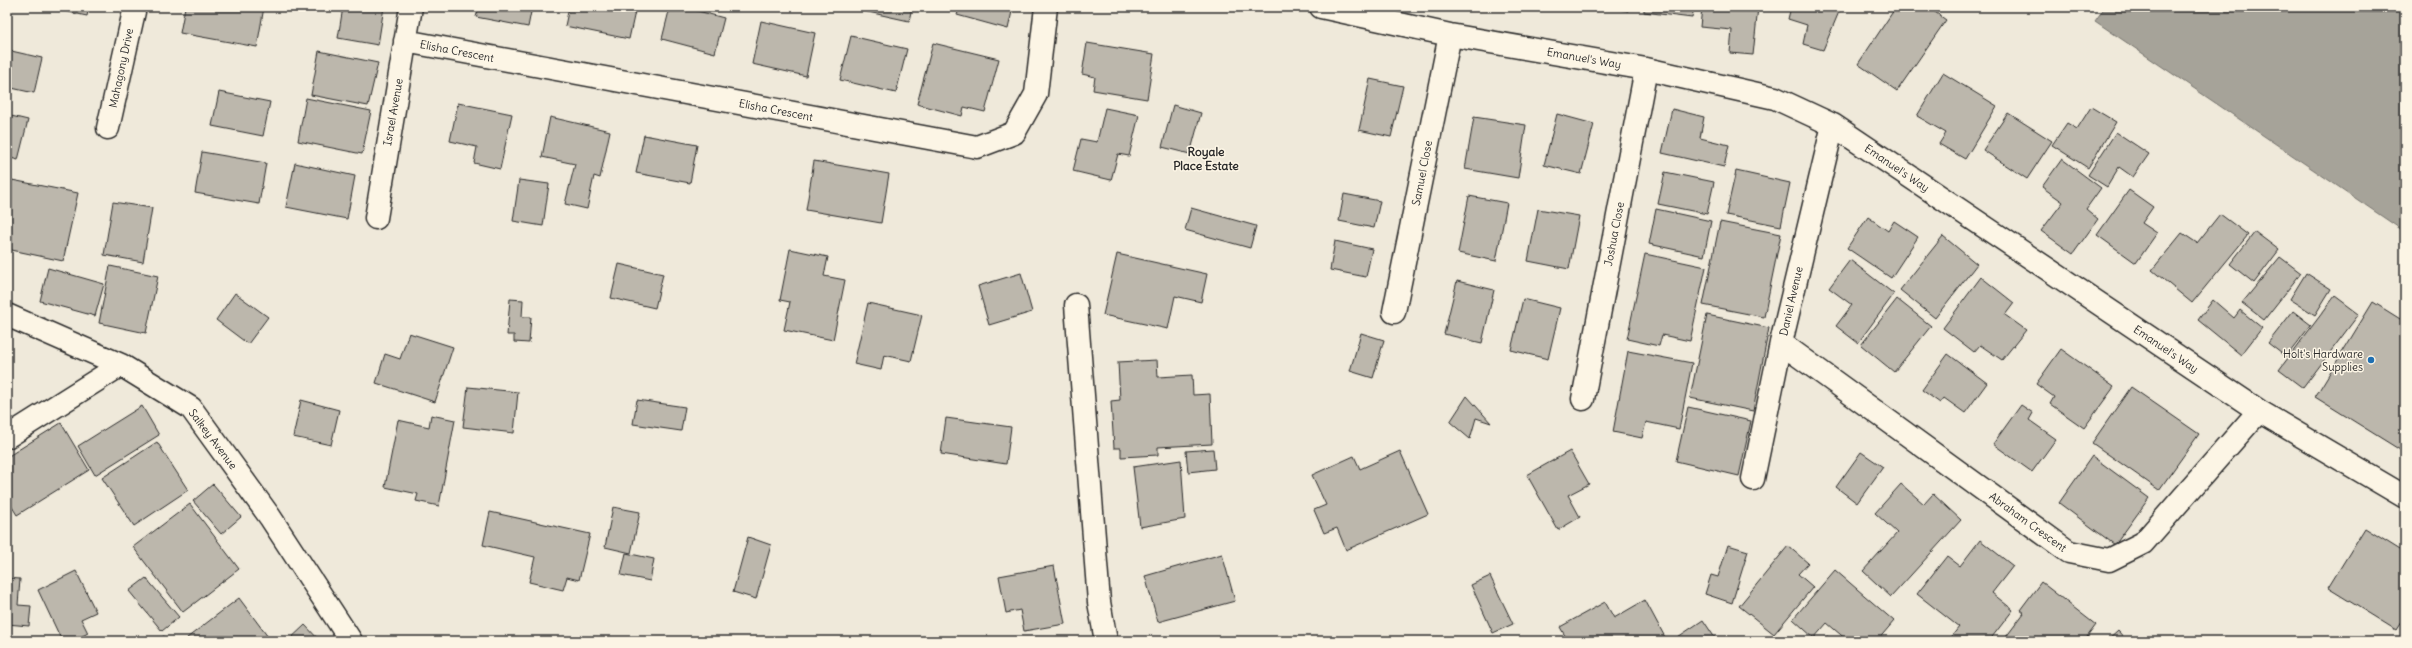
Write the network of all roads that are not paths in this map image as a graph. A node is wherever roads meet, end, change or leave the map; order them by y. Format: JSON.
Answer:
{"nodes":[{"id":1,"x":135,"y":7,"type":"edge"},
{"id":2,"x":411,"y":7,"type":"edge"},
{"id":3,"x":1046,"y":7,"type":"edge"},
{"id":4,"x":1321,"y":7,"type":"edge"},
{"id":5,"x":1450,"y":35,"type":"junction"},
{"id":6,"x":405,"y":41,"type":"junction"},
{"id":7,"x":1646,"y":69,"type":"junction"},
{"id":8,"x":1833,"y":125,"type":"junction"},
{"id":9,"x":108,"y":128,"type":"dead end"},
{"id":10,"x":376,"y":218,"type":"dead end"},
{"id":11,"x":1076,"y":305,"type":"dead end"},
{"id":12,"x":1394,"y":312,"type":"dead end"},
{"id":13,"x":7,"y":315,"type":"edge"},
{"id":14,"x":1781,"y":343,"type":"junction"},
{"id":15,"x":121,"y":365,"type":"junction"},
{"id":16,"x":1583,"y":399,"type":"dead end"},
{"id":17,"x":2259,"y":411,"type":"junction"},
{"id":18,"x":7,"y":437,"type":"edge"},
{"id":19,"x":1753,"y":479,"type":"dead end"},
{"id":20,"x":2405,"y":496,"type":"edge"},
{"id":21,"x":351,"y":641,"type":"edge"},
{"id":22,"x":1106,"y":641,"type":"edge"}],
"edges":[{"from":1,"to":9,"type":"street","name":"Mahagony Drive"},
{"from":2,"to":6,"type":"street","name":"Israel Avenue"},
{"from":3,"to":6,"type":"street","name":"Elisha Crescent"},
{"from":4,"to":5,"type":"street","name":"Emanuel's Way"},
{"from":5,"to":7,"type":"street","name":"Emanuel's Way"},
{"from":5,"to":12,"type":"street","name":"Samuel Close"},
{"from":6,"to":10,"type":"street","name":"Israel Avenue"},
{"from":7,"to":8,"type":"street","name":"Emanuel's Way"},
{"from":7,"to":16,"type":"street","name":"Joshua Close"},
{"from":8,"to":14,"type":"street","name":"Daniel Avenue"},
{"from":8,"to":17,"type":"street","name":"Emanuel's Way"},
{"from":11,"to":22,"type":"street"},
{"from":13,"to":15,"type":"street","name":"Salkey Avenue"},
{"from":14,"to":17,"type":"street","name":"Abraham Crescent"},
{"from":14,"to":19,"type":"street","name":"Daniel Avenue"},
{"from":15,"to":18,"type":"street"},
{"from":15,"to":21,"type":"street","name":"Salkey Avenue"},
{"from":17,"to":20,"type":"street","name":"Emanuel's Way"}]}
